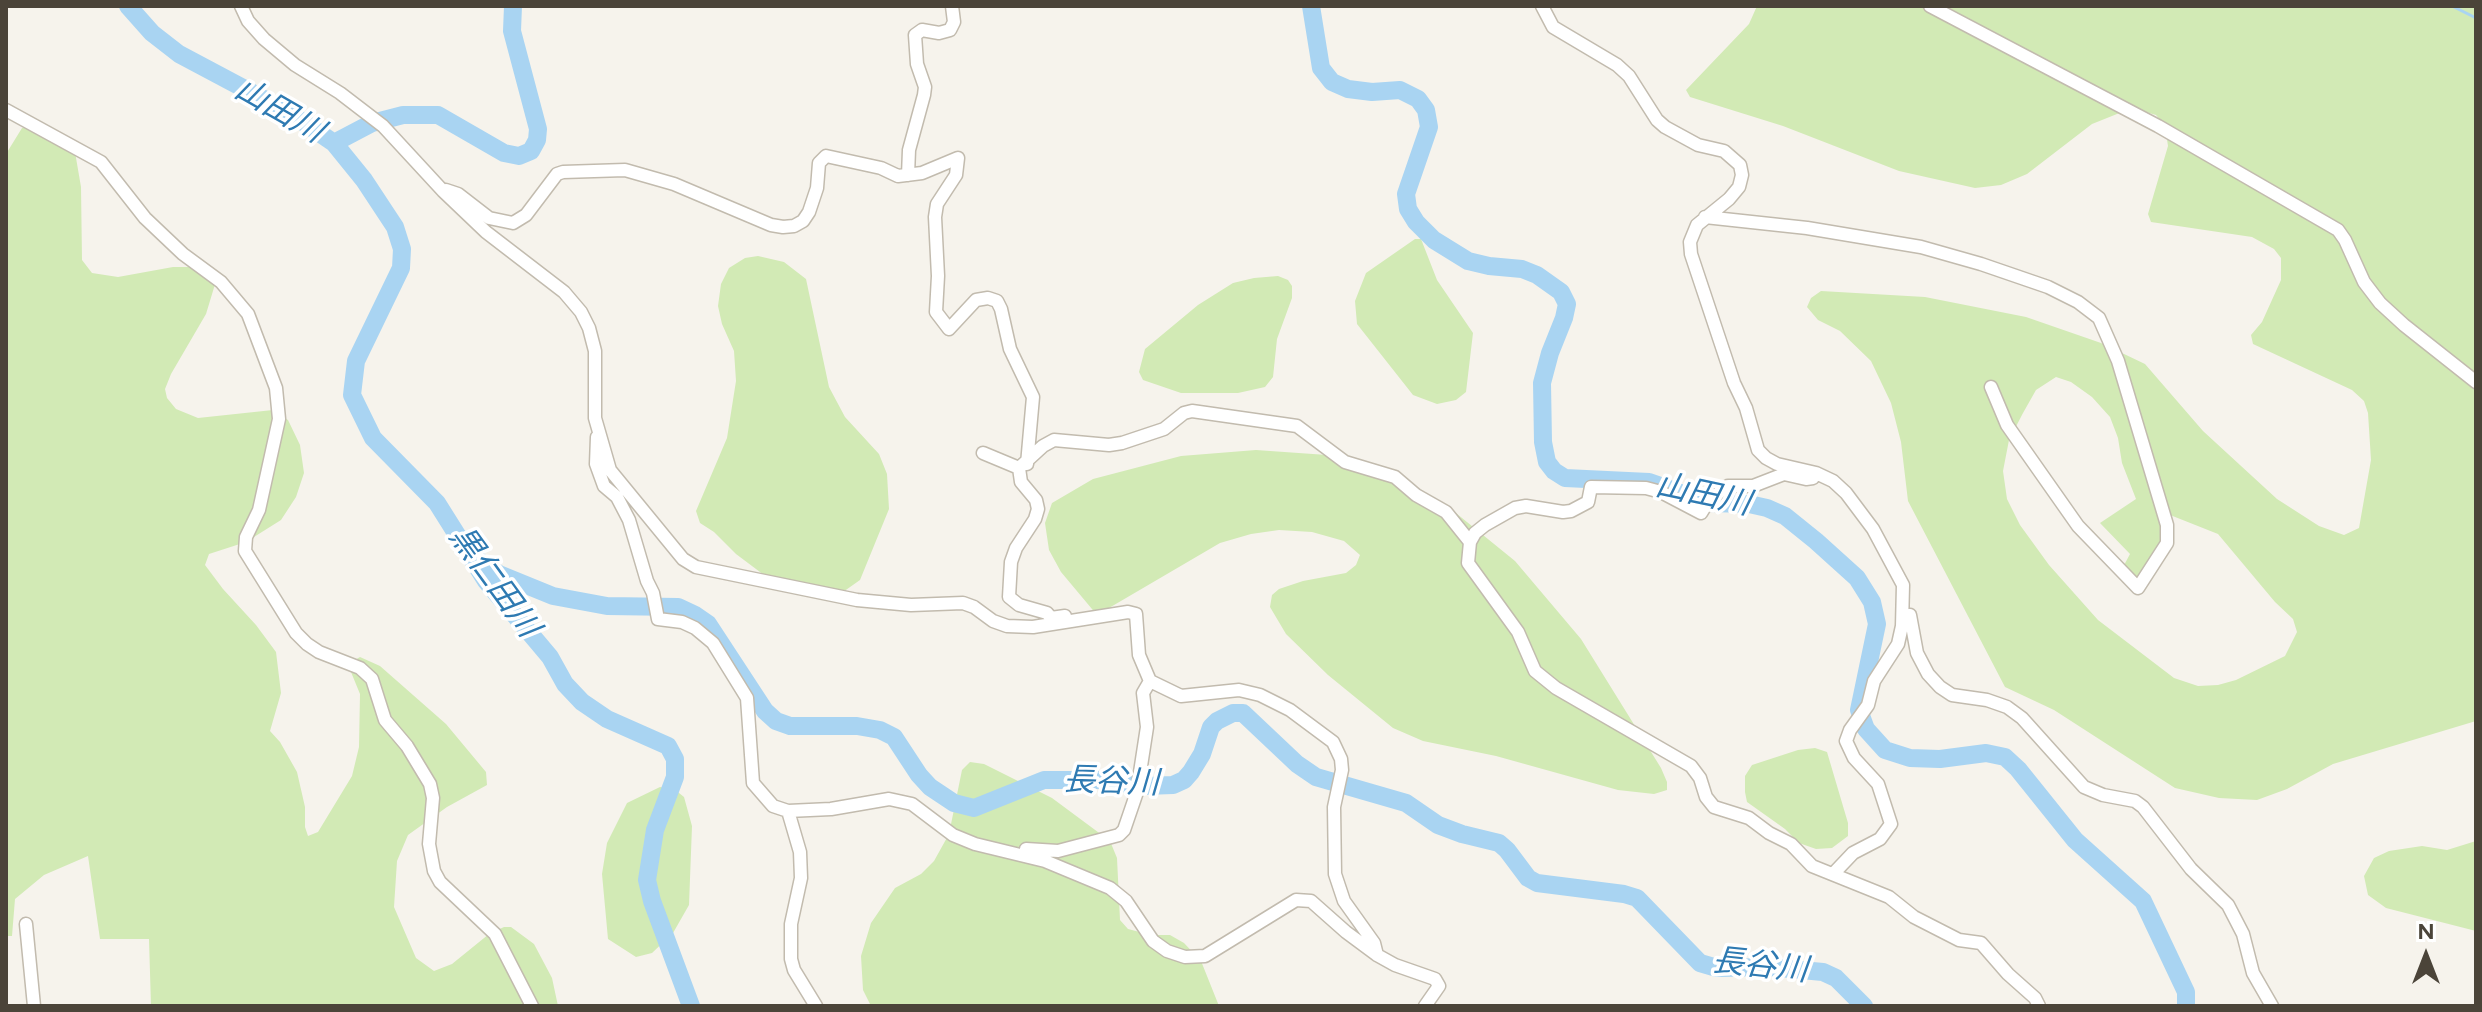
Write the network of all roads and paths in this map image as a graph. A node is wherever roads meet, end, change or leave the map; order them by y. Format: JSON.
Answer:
{"nodes":[{"id":1,"x":241,"y":6,"type":"edge"},
{"id":2,"x":952,"y":6,"type":"edge"},
{"id":3,"x":1542,"y":6,"type":"edge"},
{"id":4,"x":1930,"y":6,"type":"edge"},
{"id":5,"x":6,"y":110,"type":"edge"},
{"id":6,"x":908,"y":175,"type":"junction"},
{"id":7,"x":443,"y":191,"type":"junction"},
{"id":8,"x":1705,"y":217,"type":"junction"},
{"id":9,"x":2476,"y":382,"type":"edge"},
{"id":10,"x":1991,"y":387,"type":"dead end"},
{"id":11,"x":598,"y":435,"type":"junction"},
{"id":12,"x":983,"y":453,"type":"dead end"},
{"id":13,"x":1023,"y":466,"type":"junction"},
{"id":14,"x":1816,"y":473,"type":"junction"},
{"id":15,"x":1470,"y":542,"type":"junction"},
{"id":16,"x":1904,"y":601,"type":"junction"},
{"id":17,"x":1119,"y":613,"type":"junction"},
{"id":18,"x":1051,"y":618,"type":"junction"},
{"id":19,"x":1007,"y":626,"type":"junction"},
{"id":20,"x":1150,"y":681,"type":"junction"},
{"id":21,"x":788,"y":811,"type":"junction"},
{"id":22,"x":1006,"y":851,"type":"junction"},
{"id":23,"x":1834,"y":873,"type":"junction"},
{"id":24,"x":26,"y":924,"type":"dead end"},
{"id":25,"x":1377,"y":955,"type":"junction"},
{"id":26,"x":34,"y":1006,"type":"edge"},
{"id":27,"x":532,"y":1006,"type":"edge"},
{"id":28,"x":816,"y":1006,"type":"edge"},
{"id":29,"x":1425,"y":1006,"type":"edge"},
{"id":30,"x":2039,"y":1006,"type":"edge"},
{"id":31,"x":2272,"y":1006,"type":"edge"}],
"edges":[{"from":1,"to":7,"type":"street"},
{"from":2,"to":6,"type":"street"},
{"from":3,"to":8,"type":"street"},
{"from":4,"to":9,"type":"street"},
{"from":5,"to":27,"type":"street"},
{"from":6,"to":7,"type":"street"},
{"from":6,"to":13,"type":"street"},
{"from":7,"to":11,"type":"street"},
{"from":8,"to":10,"type":"street"},
{"from":8,"to":14,"type":"street"},
{"from":11,"to":19,"type":"street"},
{"from":11,"to":21,"type":"street"},
{"from":12,"to":13,"type":"street"},
{"from":13,"to":15,"type":"street"},
{"from":13,"to":18,"type":"street"},
{"from":14,"to":15,"type":"street"},
{"from":14,"to":16,"type":"street"},
{"from":15,"to":23,"type":"street"},
{"from":16,"to":23,"type":"street"},
{"from":16,"to":31,"type":"street"},
{"from":17,"to":18,"type":"street"},
{"from":17,"to":19,"type":"street"},
{"from":17,"to":20,"type":"street"},
{"from":18,"to":19,"type":"street"},
{"from":20,"to":22,"type":"street"},
{"from":20,"to":25,"type":"street"},
{"from":21,"to":22,"type":"street"},
{"from":21,"to":28,"type":"street"},
{"from":22,"to":25,"type":"street"},
{"from":23,"to":30,"type":"street"},
{"from":24,"to":26,"type":"street"},
{"from":25,"to":29,"type":"street"}]}
